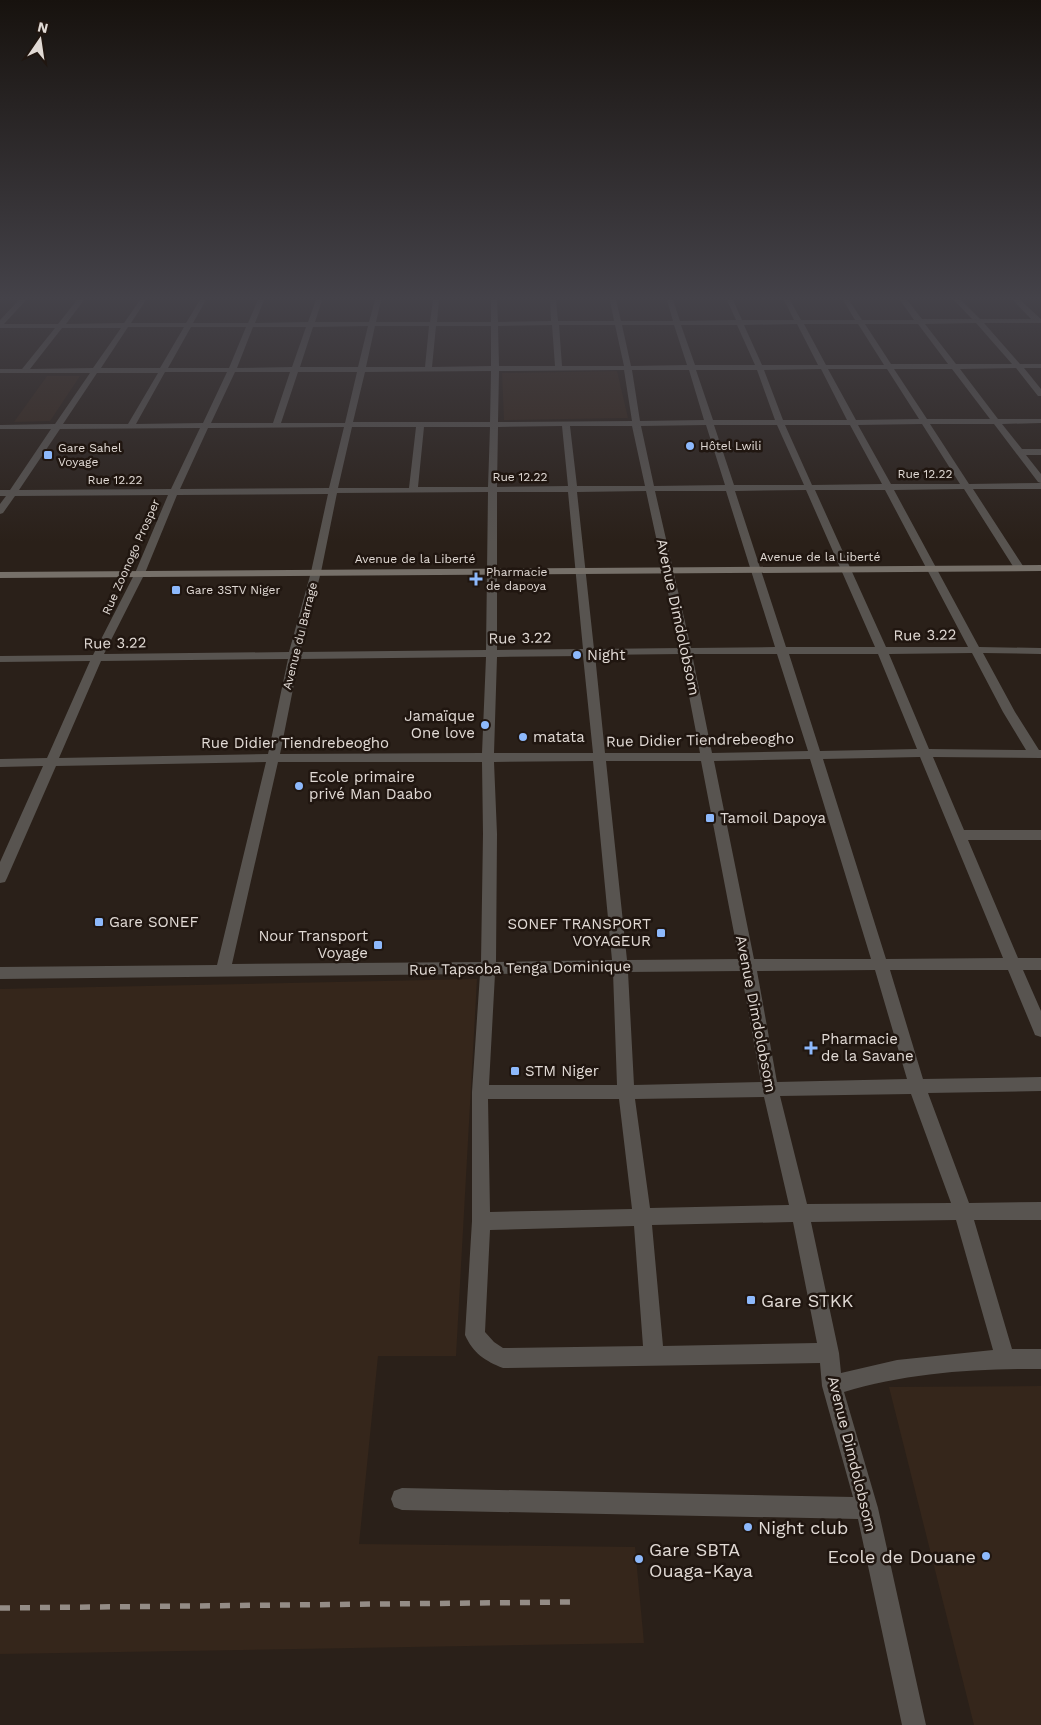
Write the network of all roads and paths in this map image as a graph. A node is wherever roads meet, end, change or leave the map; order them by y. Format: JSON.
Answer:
{"nodes":[{"id":1,"x":88,"y":380,"type":"edge"},
{"id":2,"x":157,"y":380,"type":"edge"},
{"id":3,"x":227,"y":380,"type":"edge"},
{"id":4,"x":291,"y":380,"type":"edge"},
{"id":5,"x":359,"y":380,"type":"edge"},
{"id":6,"x":495,"y":380,"type":"edge"},
{"id":7,"x":630,"y":380,"type":"edge"},
{"id":8,"x":696,"y":380,"type":"edge"},
{"id":9,"x":765,"y":380,"type":"edge"},
{"id":10,"x":830,"y":380,"type":"edge"},
{"id":11,"x":897,"y":380,"type":"edge"},
{"id":12,"x":964,"y":380,"type":"edge"},
{"id":13,"x":1030,"y":380,"type":"edge"},
{"id":14,"x":1041,"y":394,"type":"edge"},
{"id":15,"x":996,"y":421,"type":"junction"},
{"id":16,"x":1041,"y":421,"type":"edge"},
{"id":17,"x":780,"y":422,"type":"junction"},
{"id":18,"x":852,"y":422,"type":"junction"},
{"id":19,"x":925,"y":422,"type":"junction"},
{"id":20,"x":636,"y":423,"type":"junction"},
{"id":21,"x":709,"y":423,"type":"junction"},
{"id":22,"x":420,"y":424,"type":"junction"},
{"id":23,"x":493,"y":424,"type":"junction"},
{"id":24,"x":566,"y":424,"type":"junction"},
{"id":25,"x":276,"y":425,"type":"junction"},
{"id":26,"x":348,"y":425,"type":"junction"},
{"id":27,"x":0,"y":426,"type":"edge"},
{"id":28,"x":56,"y":426,"type":"junction"},
{"id":29,"x":131,"y":426,"type":"junction"},
{"id":30,"x":205,"y":426,"type":"junction"},
{"id":31,"x":1020,"y":452,"type":"junction"},
{"id":32,"x":1041,"y":452,"type":"edge"},
{"id":33,"x":1041,"y":480,"type":"edge"},
{"id":34,"x":967,"y":486,"type":"junction"},
{"id":35,"x":1041,"y":486,"type":"edge"},
{"id":36,"x":809,"y":487,"type":"junction"},
{"id":37,"x":888,"y":487,"type":"junction"},
{"id":38,"x":650,"y":488,"type":"junction"},
{"id":39,"x":729,"y":488,"type":"junction"},
{"id":40,"x":492,"y":489,"type":"junction"},
{"id":41,"x":571,"y":489,"type":"junction"},
{"id":42,"x":333,"y":490,"type":"junction"},
{"id":43,"x":413,"y":490,"type":"junction"},
{"id":44,"x":174,"y":492,"type":"junction"},
{"id":45,"x":0,"y":493,"type":"edge"},
{"id":46,"x":12,"y":493,"type":"junction"},
{"id":47,"x":0,"y":511,"type":"edge"},
{"id":48,"x":1041,"y":568,"type":"edge"},
{"id":49,"x":932,"y":569,"type":"junction"},
{"id":50,"x":1020,"y":569,"type":"junction"},
{"id":51,"x":580,"y":570,"type":"junction"},
{"id":52,"x":670,"y":570,"type":"junction"},
{"id":53,"x":756,"y":570,"type":"junction"},
{"id":54,"x":846,"y":570,"type":"junction"},
{"id":55,"x":316,"y":572,"type":"junction"},
{"id":56,"x":491,"y":572,"type":"junction"},
{"id":57,"x":140,"y":573,"type":"junction"},
{"id":58,"x":0,"y":575,"type":"edge"},
{"id":59,"x":975,"y":650,"type":"junction"},
{"id":60,"x":686,"y":651,"type":"junction"},
{"id":61,"x":781,"y":651,"type":"junction"},
{"id":62,"x":882,"y":651,"type":"junction"},
{"id":63,"x":1041,"y":651,"type":"edge"},
{"id":64,"x":588,"y":653,"type":"junction"},
{"id":65,"x":492,"y":654,"type":"junction"},
{"id":66,"x":294,"y":656,"type":"junction"},
{"id":67,"x":97,"y":658,"type":"junction"},
{"id":68,"x":0,"y":659,"type":"edge"},
{"id":69,"x":923,"y":753,"type":"junction"},
{"id":70,"x":816,"y":754,"type":"junction"},
{"id":71,"x":1038,"y":754,"type":"edge"},
{"id":72,"x":598,"y":757,"type":"junction"},
{"id":73,"x":706,"y":757,"type":"junction"},
{"id":74,"x":273,"y":758,"type":"junction"},
{"id":75,"x":488,"y":758,"type":"junction"},
{"id":76,"x":52,"y":762,"type":"junction"},
{"id":77,"x":0,"y":763,"type":"edge"},
{"id":78,"x":958,"y":834,"type":"junction"},
{"id":79,"x":1041,"y":835,"type":"edge"},
{"id":80,"x":0,"y":878,"type":"edge"},
{"id":81,"x":1014,"y":964,"type":"junction"},
{"id":82,"x":1041,"y":964,"type":"edge"},
{"id":83,"x":748,"y":965,"type":"junction"},
{"id":84,"x":880,"y":965,"type":"junction"},
{"id":85,"x":620,"y":967,"type":"junction"},
{"id":86,"x":488,"y":968,"type":"junction"},
{"id":87,"x":223,"y":971,"type":"junction"},
{"id":88,"x":0,"y":973,"type":"edge"},
{"id":89,"x":1041,"y":1030,"type":"edge"},
{"id":90,"x":1041,"y":1084,"type":"edge"},
{"id":91,"x":917,"y":1086,"type":"junction"},
{"id":92,"x":770,"y":1088,"type":"junction"},
{"id":93,"x":480,"y":1092,"type":"junction"},
{"id":94,"x":626,"y":1092,"type":"junction"},
{"id":95,"x":1041,"y":1211,"type":"edge"},
{"id":96,"x":963,"y":1212,"type":"junction"},
{"id":97,"x":800,"y":1213,"type":"junction"},
{"id":98,"x":642,"y":1216,"type":"junction"},
{"id":99,"x":481,"y":1221,"type":"junction"},
{"id":100,"x":829,"y":1353,"type":"junction"},
{"id":101,"x":654,"y":1355,"type":"junction"},
{"id":102,"x":1005,"y":1358,"type":"junction"},
{"id":103,"x":1041,"y":1359,"type":"edge"},
{"id":104,"x":832,"y":1386,"type":"junction"},
{"id":105,"x":402,"y":1499,"type":"dead end"},
{"id":106,"x":867,"y":1508,"type":"junction"},
{"id":107,"x":914,"y":1725,"type":"edge"}],
"edges":[{"from":1,"to":28,"type":"street"},
{"from":2,"to":29,"type":"street"},
{"from":3,"to":30,"type":"street","name":"Rue Zoonogo Prosper"},
{"from":4,"to":25,"type":"street"},
{"from":5,"to":26,"type":"street","name":"Avenue du Barrage"},
{"from":6,"to":23,"type":"street"},
{"from":7,"to":20,"type":"street","name":"Avenue Dimdolobsom"},
{"from":8,"to":21,"type":"street"},
{"from":9,"to":17,"type":"street"},
{"from":10,"to":18,"type":"street"},
{"from":11,"to":19,"type":"street"},
{"from":12,"to":15,"type":"street"},
{"from":13,"to":14,"type":"street"},
{"from":15,"to":16,"type":"street"},
{"from":15,"to":19,"type":"street"},
{"from":15,"to":31,"type":"street"},
{"from":17,"to":18,"type":"street"},
{"from":17,"to":21,"type":"street"},
{"from":17,"to":36,"type":"street"},
{"from":18,"to":19,"type":"street"},
{"from":18,"to":37,"type":"street"},
{"from":19,"to":34,"type":"street"},
{"from":20,"to":21,"type":"street"},
{"from":20,"to":24,"type":"street"},
{"from":20,"to":38,"type":"street","name":"Avenue Dimdolobsom"},
{"from":21,"to":39,"type":"street"},
{"from":22,"to":23,"type":"street"},
{"from":22,"to":26,"type":"street"},
{"from":22,"to":43,"type":"street"},
{"from":23,"to":24,"type":"street"},
{"from":23,"to":40,"type":"street"},
{"from":24,"to":41,"type":"street"},
{"from":25,"to":26,"type":"street"},
{"from":25,"to":30,"type":"street"},
{"from":26,"to":42,"type":"street","name":"Avenue du Barrage"},
{"from":27,"to":28,"type":"street"},
{"from":28,"to":29,"type":"street"},
{"from":28,"to":46,"type":"street"},
{"from":29,"to":30,"type":"street"},
{"from":30,"to":44,"type":"street","name":"Rue Zoonogo Prosper"},
{"from":31,"to":32,"type":"street"},
{"from":31,"to":33,"type":"street"},
{"from":34,"to":35,"type":"street","name":"Rue 12.22"},
{"from":34,"to":37,"type":"street","name":"Rue 12.22"},
{"from":34,"to":50,"type":"street"},
{"from":36,"to":37,"type":"street","name":"Rue 12.22"},
{"from":36,"to":39,"type":"street","name":"Rue 12.22"},
{"from":36,"to":54,"type":"street"},
{"from":37,"to":49,"type":"street"},
{"from":38,"to":39,"type":"street","name":"Rue 12.22"},
{"from":38,"to":41,"type":"street","name":"Rue 12.22"},
{"from":38,"to":52,"type":"street","name":"Avenue Dimdolobsom"},
{"from":39,"to":53,"type":"street"},
{"from":40,"to":41,"type":"street","name":"Rue 12.22"},
{"from":40,"to":43,"type":"street","name":"Rue 12.22"},
{"from":40,"to":56,"type":"street"},
{"from":41,"to":51,"type":"street"},
{"from":42,"to":43,"type":"street","name":"Rue 12.22"},
{"from":42,"to":44,"type":"street","name":"Rue 12.22"},
{"from":42,"to":55,"type":"street","name":"Avenue du Barrage"},
{"from":44,"to":46,"type":"street","name":"Rue 12.22"},
{"from":44,"to":57,"type":"street","name":"Rue Zoonogo Prosper"},
{"from":45,"to":46,"type":"street","name":"Rue 12.22"},
{"from":46,"to":47,"type":"street"},
{"from":48,"to":50,"type":"main road","name":"Avenue de la Liberté"},
{"from":49,"to":50,"type":"main road","name":"Avenue de la Liberté"},
{"from":49,"to":54,"type":"main road","name":"Avenue de la Liberté"},
{"from":49,"to":59,"type":"street"},
{"from":51,"to":52,"type":"main road","name":"Avenue de la Liberté"},
{"from":51,"to":56,"type":"main road","name":"Avenue de la Liberté"},
{"from":51,"to":64,"type":"street"},
{"from":52,"to":53,"type":"main road","name":"Avenue de la Liberté"},
{"from":52,"to":60,"type":"street","name":"Avenue Dimdolobsom"},
{"from":53,"to":54,"type":"main road","name":"Avenue de la Liberté"},
{"from":53,"to":61,"type":"street"},
{"from":54,"to":62,"type":"street"},
{"from":55,"to":56,"type":"main road","name":"Avenue de la Liberté"},
{"from":55,"to":57,"type":"main road","name":"Avenue de la Liberté"},
{"from":55,"to":66,"type":"street","name":"Avenue du Barrage"},
{"from":56,"to":65,"type":"street"},
{"from":57,"to":58,"type":"main road","name":"Avenue de la Liberté"},
{"from":57,"to":67,"type":"street","name":"Rue Zoonogo Prosper"},
{"from":59,"to":62,"type":"street","name":"Rue 3.22"},
{"from":59,"to":63,"type":"street","name":"Rue 3.22"},
{"from":59,"to":71,"type":"street"},
{"from":60,"to":61,"type":"street","name":"Rue 3.22"},
{"from":60,"to":64,"type":"street","name":"Rue 3.22"},
{"from":60,"to":73,"type":"street","name":"Avenue Dimdolobsom"},
{"from":61,"to":62,"type":"street","name":"Rue 3.22"},
{"from":61,"to":70,"type":"street"},
{"from":62,"to":69,"type":"street"},
{"from":64,"to":65,"type":"street","name":"Rue 3.22"},
{"from":64,"to":72,"type":"street"},
{"from":65,"to":66,"type":"street","name":"Rue 3.22"},
{"from":65,"to":75,"type":"street"},
{"from":66,"to":67,"type":"street","name":"Rue 3.22"},
{"from":66,"to":74,"type":"street","name":"Avenue du Barrage"},
{"from":67,"to":68,"type":"street","name":"Rue 3.22"},
{"from":67,"to":76,"type":"street","name":"Rue Zoonogo Prosper"},
{"from":69,"to":70,"type":"street","name":"Rue Didier Tiendrebeogho"},
{"from":69,"to":71,"type":"street","name":"Rue Didier Tiendrebeogho"},
{"from":69,"to":78,"type":"street"},
{"from":70,"to":73,"type":"street","name":"Rue Didier Tiendrebeogho"},
{"from":70,"to":84,"type":"street"},
{"from":72,"to":73,"type":"street","name":"Rue Didier Tiendrebeogho"},
{"from":72,"to":75,"type":"street","name":"Rue Didier Tiendrebeogho"},
{"from":72,"to":85,"type":"street"},
{"from":73,"to":83,"type":"street","name":"Avenue Dimdolobsom"},
{"from":74,"to":75,"type":"street","name":"Rue Didier Tiendrebeogho"},
{"from":74,"to":76,"type":"street","name":"Rue Didier Tiendrebeogho"},
{"from":74,"to":87,"type":"street","name":"Avenue du Barrage"},
{"from":75,"to":86,"type":"street"},
{"from":76,"to":77,"type":"street","name":"Rue Didier Tiendrebeogho"},
{"from":76,"to":80,"type":"street","name":"Rue Zoonogo Prosper"},
{"from":78,"to":79,"type":"street"},
{"from":78,"to":81,"type":"street"},
{"from":81,"to":82,"type":"street","name":"Rue Tapsoba Tenga Dominique"},
{"from":81,"to":84,"type":"street","name":"Rue Tapsoba Tenga Dominique"},
{"from":81,"to":89,"type":"street"},
{"from":83,"to":84,"type":"street","name":"Rue Tapsoba Tenga Dominique"},
{"from":83,"to":85,"type":"street","name":"Rue Tapsoba Tenga Dominique"},
{"from":83,"to":92,"type":"street","name":"Avenue Dimdolobsom"},
{"from":84,"to":91,"type":"street"},
{"from":85,"to":86,"type":"street","name":"Rue Tapsoba Tenga Dominique"},
{"from":85,"to":94,"type":"street"},
{"from":86,"to":87,"type":"street","name":"Rue Tapsoba Tenga Dominique"},
{"from":86,"to":93,"type":"street"},
{"from":87,"to":88,"type":"street","name":"Rue Tapsoba Tenga Dominique"},
{"from":90,"to":91,"type":"street"},
{"from":91,"to":92,"type":"street"},
{"from":91,"to":96,"type":"street"},
{"from":92,"to":94,"type":"street"},
{"from":92,"to":97,"type":"street","name":"Avenue Dimdolobsom"},
{"from":93,"to":94,"type":"street"},
{"from":93,"to":99,"type":"street"},
{"from":94,"to":98,"type":"street"},
{"from":95,"to":96,"type":"street"},
{"from":96,"to":97,"type":"street"},
{"from":96,"to":102,"type":"street"},
{"from":97,"to":98,"type":"street"},
{"from":97,"to":100,"type":"street","name":"Avenue Dimdolobsom"},
{"from":98,"to":99,"type":"street"},
{"from":98,"to":101,"type":"street"},
{"from":99,"to":101,"type":"street"},
{"from":100,"to":101,"type":"street"},
{"from":100,"to":104,"type":"street","name":"Avenue Dimdolobsom"},
{"from":102,"to":103,"type":"street"},
{"from":102,"to":104,"type":"street"},
{"from":104,"to":106,"type":"street","name":"Avenue Dimdolobsom"},
{"from":105,"to":106,"type":"street"},
{"from":106,"to":107,"type":"street","name":"Avenue Dimdolobsom"}]}
